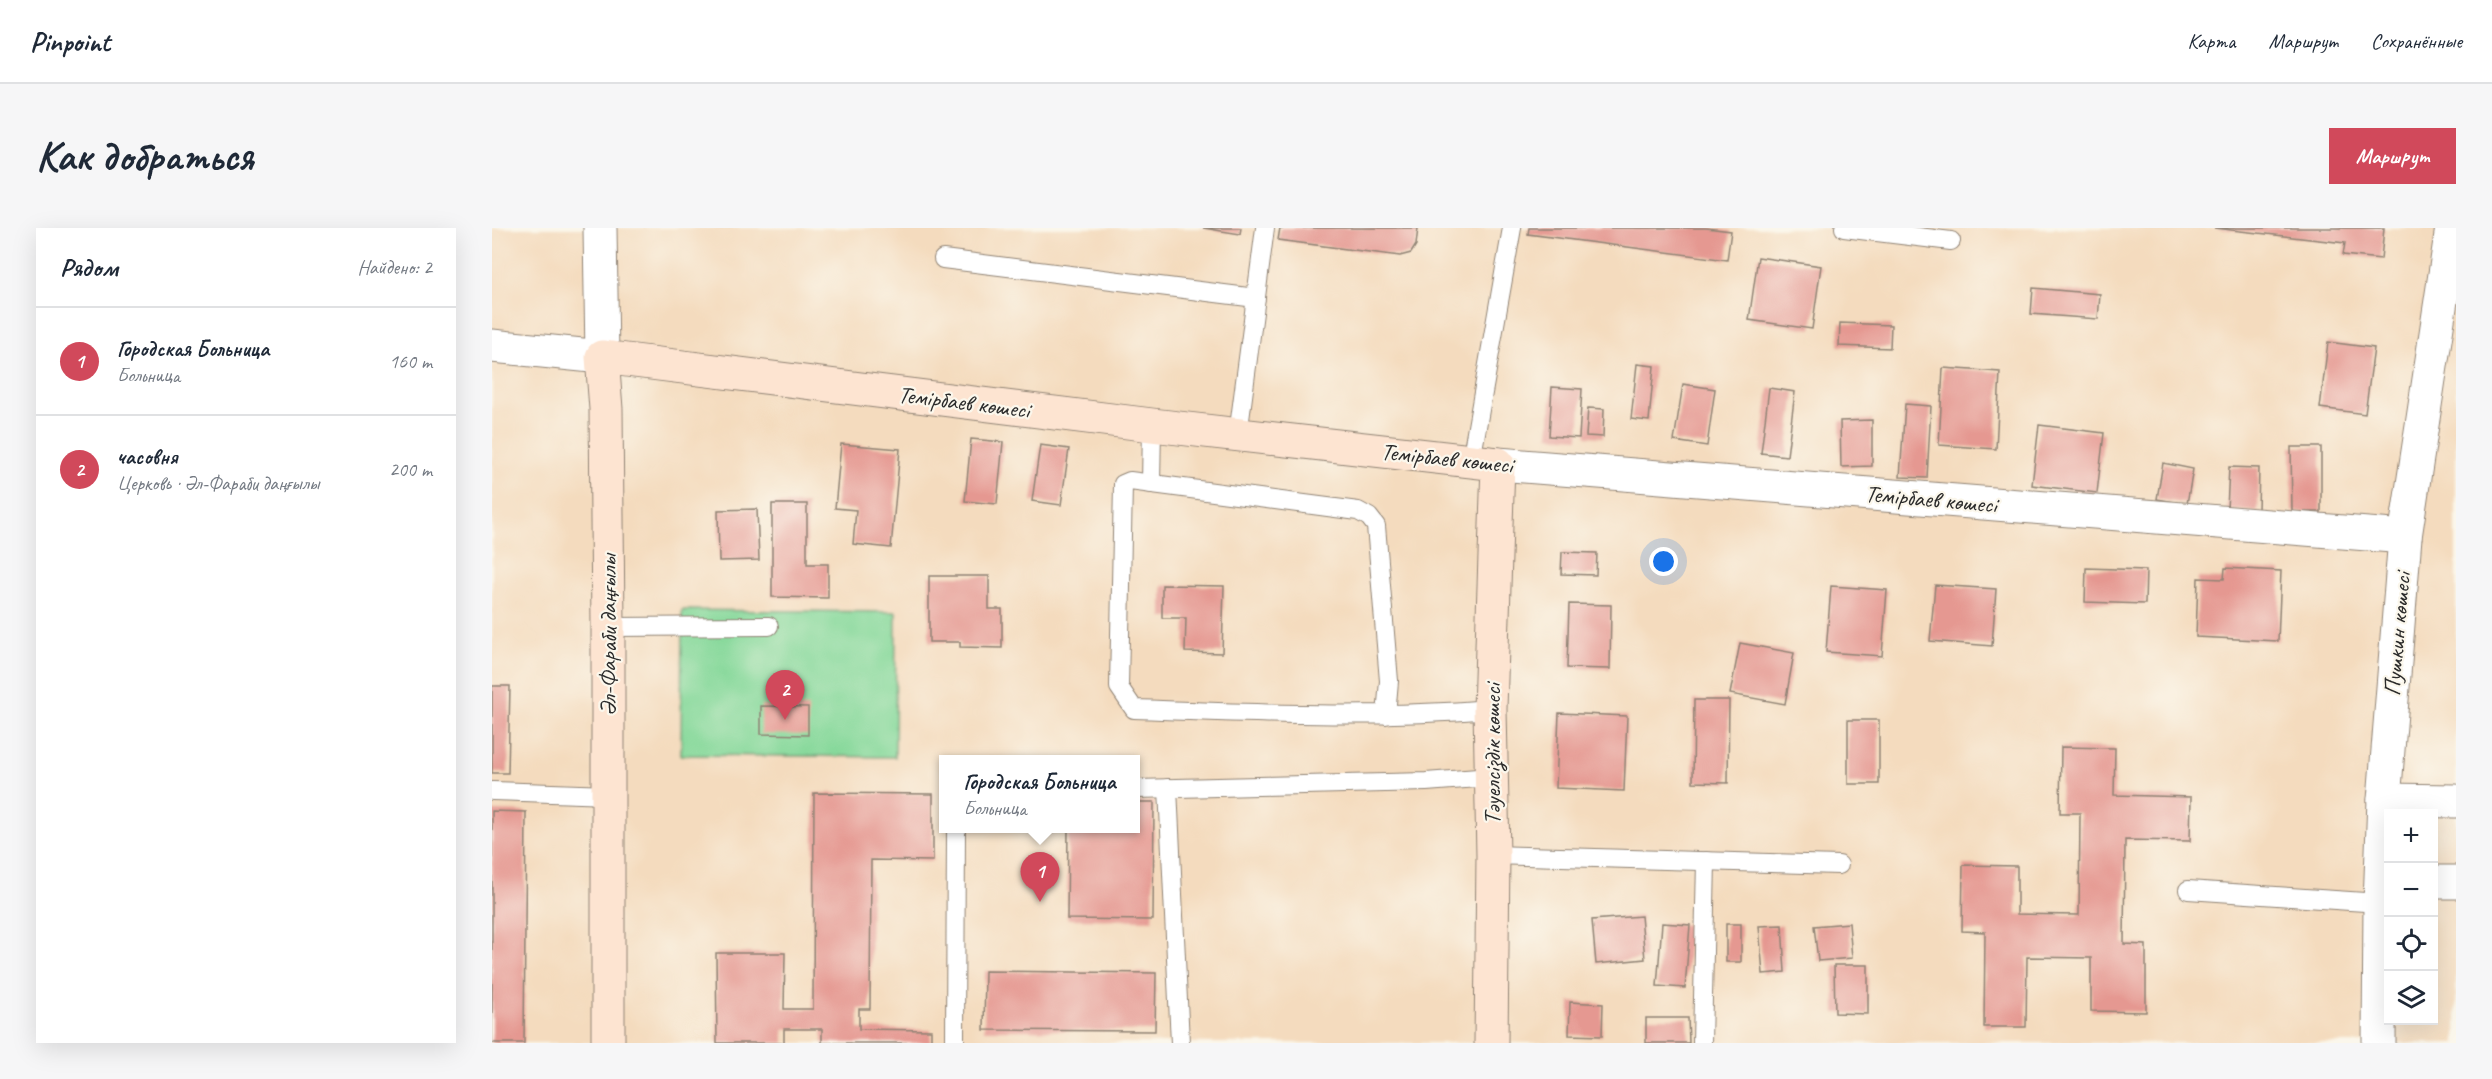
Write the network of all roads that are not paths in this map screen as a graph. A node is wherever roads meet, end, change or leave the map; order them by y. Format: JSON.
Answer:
{"nodes":[{"id":1,"x":600,"y":228,"type":"edge"},
{"id":2,"x":1265,"y":228,"type":"edge"},
{"id":3,"x":1512,"y":228,"type":"edge"},
{"id":4,"x":1851,"y":228,"type":"edge"},
{"id":5,"x":2452,"y":228,"type":"edge"},
{"id":6,"x":1951,"y":241,"type":"dead end"},
{"id":7,"x":943,"y":259,"type":"dead end"},
{"id":8,"x":1256,"y":298,"type":"junction"},
{"id":9,"x":492,"y":346,"type":"edge"},
{"id":10,"x":602,"y":357,"type":"junction"},
{"id":11,"x":1152,"y":425,"type":"junction"},
{"id":12,"x":1238,"y":435,"type":"junction"},
{"id":13,"x":1485,"y":463,"type":"junction"},
{"id":14,"x":1151,"y":484,"type":"junction"},
{"id":15,"x":2405,"y":537,"type":"junction"},
{"id":16,"x":769,"y":626,"type":"dead end"},
{"id":17,"x":608,"y":627,"type":"junction"},
{"id":18,"x":1490,"y":709,"type":"junction"},
{"id":19,"x":1386,"y":715,"type":"junction"},
{"id":20,"x":1491,"y":777,"type":"junction"},
{"id":21,"x":1168,"y":788,"type":"junction"},
{"id":22,"x":1140,"y":789,"type":"edge"},
{"id":23,"x":492,"y":791,"type":"edge"},
{"id":24,"x":609,"y":795,"type":"junction"},
{"id":25,"x":2384,"y":800,"type":"junction"},
{"id":26,"x":2456,"y":801,"type":"edge"},
{"id":27,"x":956,"y":833,"type":"edge"},
{"id":28,"x":1493,"y":855,"type":"junction"},
{"id":29,"x":1706,"y":861,"type":"junction"},
{"id":30,"x":1839,"y":865,"type":"dead end"},
{"id":31,"x":2438,"y":882,"type":"edge"},
{"id":32,"x":2456,"y":882,"type":"edge"},
{"id":33,"x":2383,"y":888,"type":"edge"},
{"id":34,"x":2188,"y":890,"type":"dead end"},
{"id":35,"x":608,"y":1043,"type":"edge"},
{"id":36,"x":955,"y":1043,"type":"edge"},
{"id":37,"x":1180,"y":1043,"type":"edge"},
{"id":38,"x":1491,"y":1043,"type":"edge"},
{"id":39,"x":1702,"y":1043,"type":"edge"},
{"id":40,"x":2379,"y":1043,"type":"edge"}],
"edges":[{"from":1,"to":10,"type":"street","name":"Әл-Фараби даңғылы"},
{"from":2,"to":8,"type":"lane"},
{"from":3,"to":13,"type":"lane"},
{"from":4,"to":6,"type":"lane"},
{"from":5,"to":15,"type":"street","name":"Пушкин көшесі"},
{"from":7,"to":8,"type":"lane"},
{"from":8,"to":12,"type":"lane"},
{"from":9,"to":10,"type":"street","name":"Темірбаев көшесі"},
{"from":10,"to":11,"type":"main road","name":"Темірбаев көшесі"},
{"from":10,"to":17,"type":"main road","name":"Әл-Фараби даңғылы"},
{"from":11,"to":12,"type":"main road","name":"Темірбаев көшесі"},
{"from":11,"to":14,"type":"lane"},
{"from":12,"to":13,"type":"main road","name":"Темірбаев көшесі"},
{"from":13,"to":15,"type":"street","name":"Темірбаев көшесі"},
{"from":13,"to":18,"type":"main road","name":"Тәуелсіздік көшесі"},
{"from":14,"to":19,"type":"lane"},
{"from":14,"to":19,"type":"lane"},
{"from":15,"to":25,"type":"street","name":"Пушкин көшесі"},
{"from":16,"to":17,"type":"lane"},
{"from":17,"to":24,"type":"main road","name":"Әл-Фараби даңғылы"},
{"from":18,"to":19,"type":"lane"},
{"from":18,"to":20,"type":"main road","name":"Тәуелсіздік көшесі"},
{"from":20,"to":21,"type":"lane"},
{"from":20,"to":28,"type":"main road","name":"Тәуелсіздік көшесі"},
{"from":21,"to":22,"type":"lane"},
{"from":21,"to":37,"type":"lane"},
{"from":23,"to":24,"type":"lane"},
{"from":24,"to":35,"type":"main road","name":"Әл-Фараби даңғылы"},
{"from":25,"to":26,"type":"street"},
{"from":25,"to":33,"type":"street","name":"Пушкин көшесі"},
{"from":27,"to":36,"type":"lane"},
{"from":28,"to":29,"type":"lane"},
{"from":28,"to":38,"type":"main road","name":"Тәуелсіздік көшесі"},
{"from":29,"to":30,"type":"lane"},
{"from":29,"to":39,"type":"lane"},
{"from":31,"to":32,"type":"street"},
{"from":33,"to":34,"type":"lane"},
{"from":33,"to":40,"type":"street","name":"Пушкин көшесі"}]}
